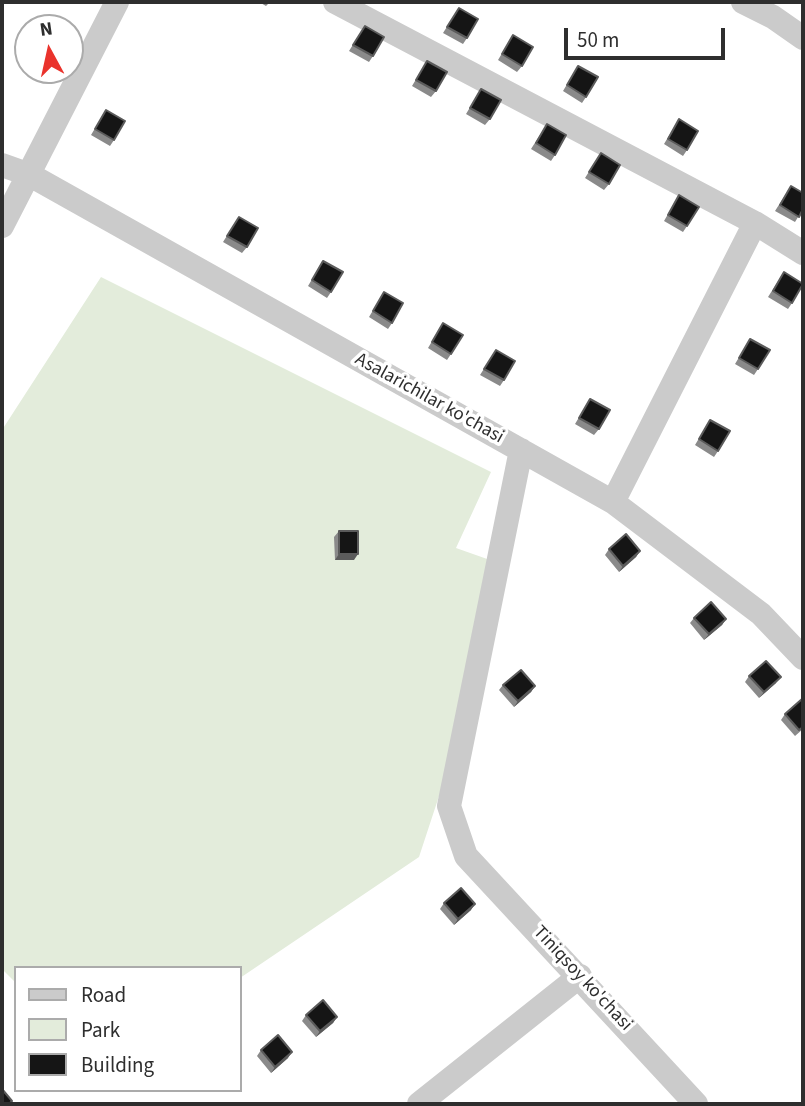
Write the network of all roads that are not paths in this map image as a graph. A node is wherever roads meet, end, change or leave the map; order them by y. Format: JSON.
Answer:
{"nodes":[{"id":1,"x":117,"y":2,"type":"edge"},
{"id":2,"x":335,"y":2,"type":"edge"},
{"id":3,"x":743,"y":2,"type":"edge"},
{"id":4,"x":779,"y":9,"type":"edge"},
{"id":5,"x":803,"y":38,"type":"edge"},
{"id":6,"x":2,"y":166,"type":"edge"},
{"id":7,"x":30,"y":175,"type":"junction"},
{"id":8,"x":755,"y":223,"type":"junction"},
{"id":9,"x":2,"y":226,"type":"edge"},
{"id":10,"x":803,"y":253,"type":"edge"},
{"id":11,"x":521,"y":450,"type":"junction"},
{"id":12,"x":614,"y":502,"type":"junction"},
{"id":13,"x":803,"y":658,"type":"edge"},
{"id":14,"x":580,"y":976,"type":"junction"},
{"id":15,"x":419,"y":1104,"type":"edge"},
{"id":16,"x":696,"y":1104,"type":"edge"}],
"edges":[{"from":1,"to":7,"type":"street"},
{"from":2,"to":8,"type":"street"},
{"from":3,"to":4,"type":"street"},
{"from":4,"to":5,"type":"street"},
{"from":6,"to":7,"type":"street","name":"Asalarichilar ko'chasi"},
{"from":7,"to":9,"type":"street"},
{"from":7,"to":11,"type":"street","name":"Asalarichilar ko'chasi"},
{"from":8,"to":10,"type":"street"},
{"from":8,"to":12,"type":"street"},
{"from":11,"to":12,"type":"street","name":"Asalarichilar ko'chasi"},
{"from":11,"to":14,"type":"street","name":"Tiniqsoy ko'chasi"},
{"from":12,"to":13,"type":"street","name":"Asalarichilar ko'chasi"},
{"from":14,"to":15,"type":"street"},
{"from":14,"to":16,"type":"street","name":"Tiniqsoy ko'chasi"}]}
